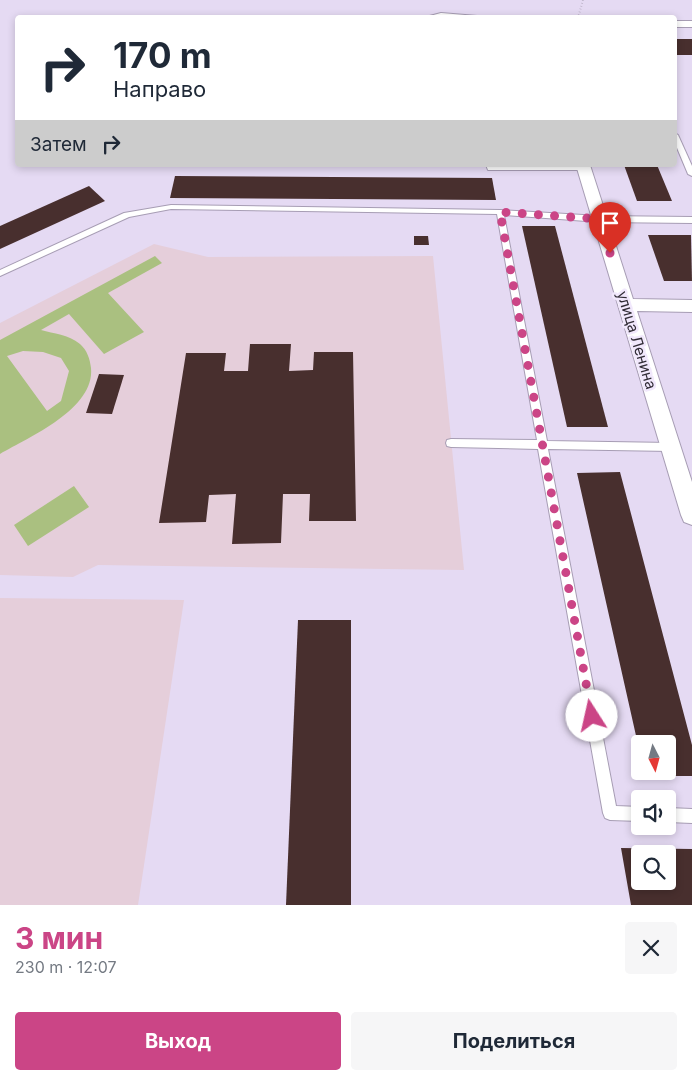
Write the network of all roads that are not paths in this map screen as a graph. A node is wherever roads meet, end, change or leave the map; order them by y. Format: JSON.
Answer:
{"nodes":[{"id":1,"x":677,"y":24,"type":"edge"},
{"id":2,"x":692,"y":24,"type":"edge"},
{"id":3,"x":677,"y":139,"type":"edge"},
{"id":4,"x":491,"y":167,"type":"edge"},
{"id":5,"x":584,"y":167,"type":"edge"},
{"id":6,"x":692,"y":174,"type":"edge"},
{"id":7,"x":500,"y":212,"type":"junction"},
{"id":8,"x":600,"y":219,"type":"junction"},
{"id":9,"x":692,"y":220,"type":"edge"},
{"id":10,"x":0,"y":274,"type":"edge"},
{"id":11,"x":626,"y":305,"type":"junction"},
{"id":12,"x":692,"y":306,"type":"edge"},
{"id":13,"x":451,"y":443,"type":"dead end"},
{"id":14,"x":543,"y":445,"type":"junction"},
{"id":15,"x":671,"y":447,"type":"junction"},
{"id":16,"x":692,"y":516,"type":"edge"},
{"id":17,"x":631,"y":814,"type":"edge"},
{"id":18,"x":676,"y":815,"type":"edge"},
{"id":19,"x":692,"y":816,"type":"edge"}],
"edges":[{"from":1,"to":2,"type":"street"},
{"from":3,"to":6,"type":"lane"},
{"from":4,"to":5,"type":"lane"},
{"from":5,"to":8,"type":"street","name":"улица Ленина"},
{"from":7,"to":8,"type":"lane"},
{"from":7,"to":10,"type":"lane"},
{"from":7,"to":14,"type":"lane"},
{"from":8,"to":9,"type":"lane"},
{"from":8,"to":11,"type":"street","name":"улица Ленина"},
{"from":11,"to":12,"type":"street"},
{"from":11,"to":15,"type":"street","name":"улица Ленина"},
{"from":13,"to":14,"type":"lane"},
{"from":14,"to":15,"type":"lane"},
{"from":14,"to":17,"type":"lane"},
{"from":15,"to":16,"type":"street","name":"улица Ленина"},
{"from":18,"to":19,"type":"lane"}]}
